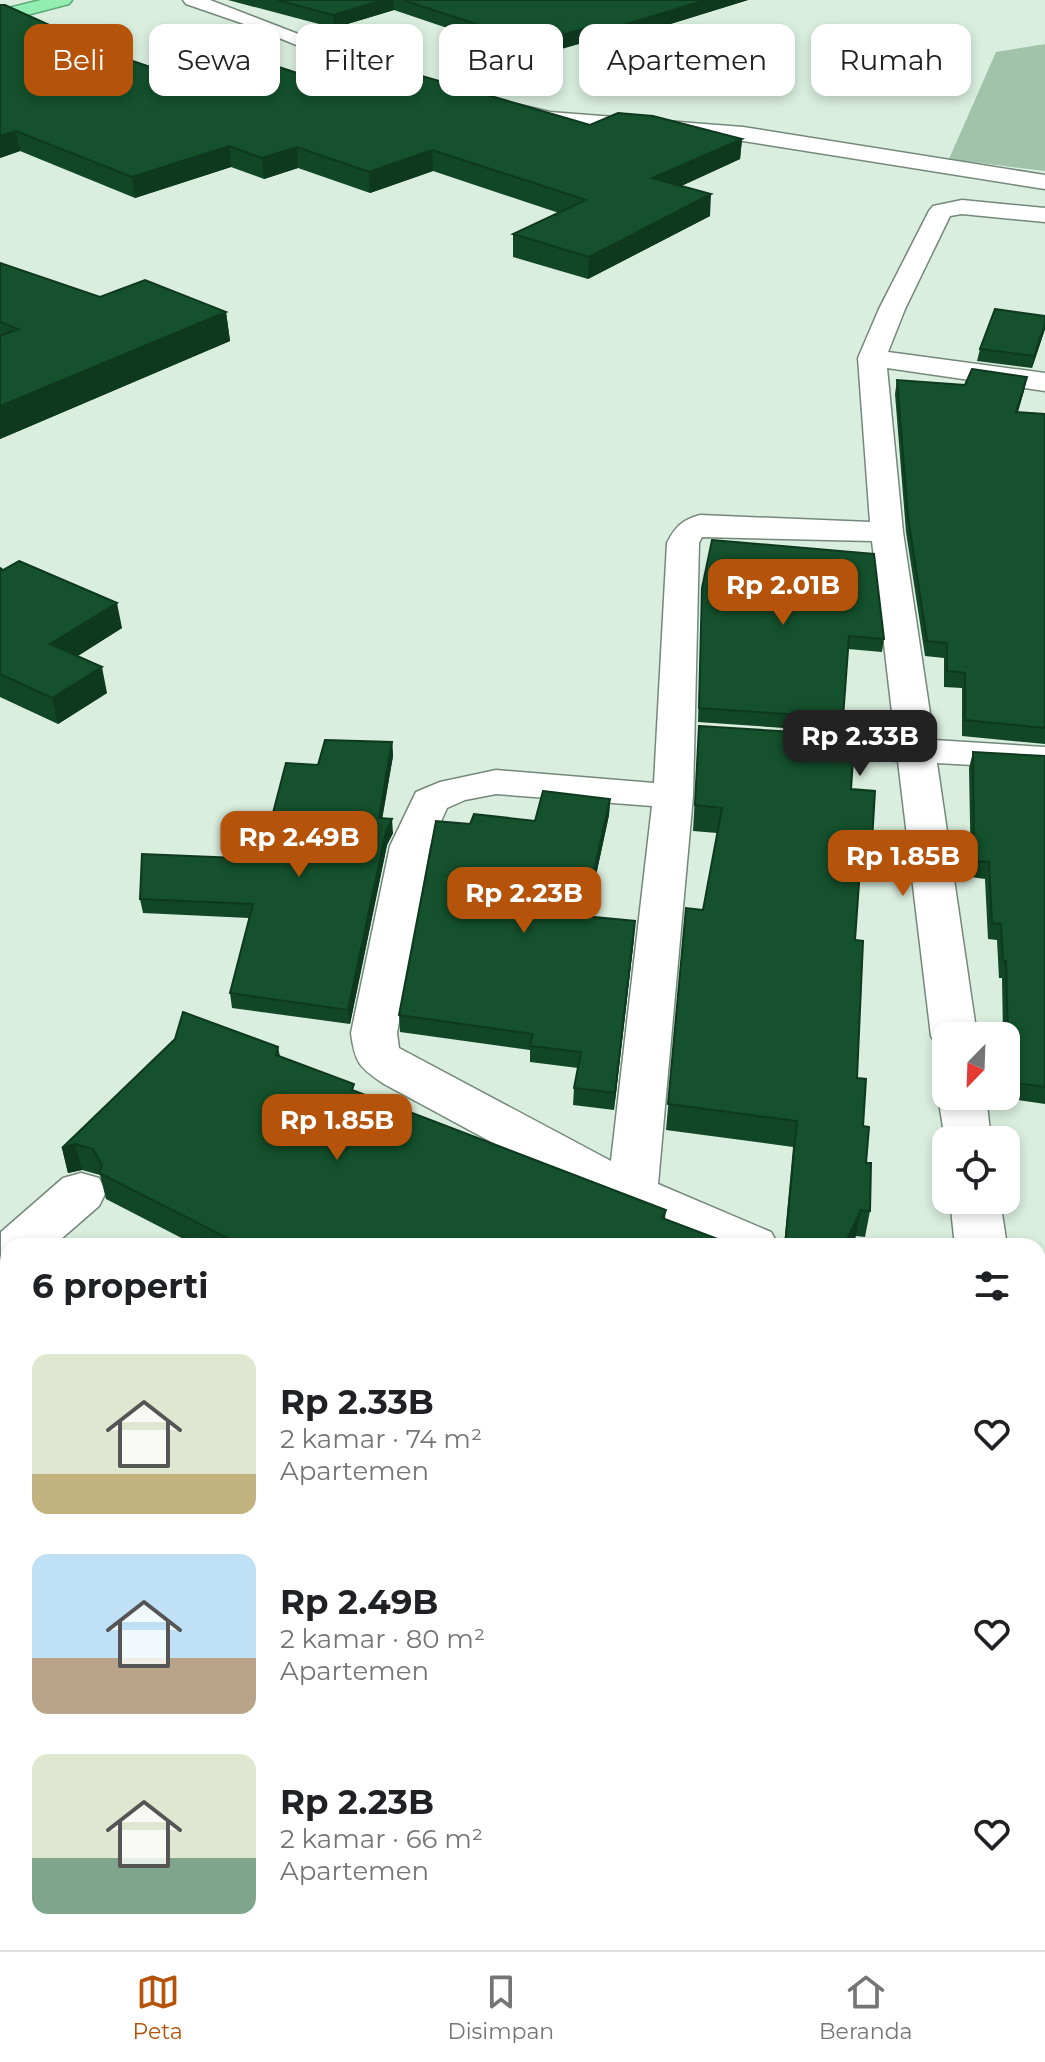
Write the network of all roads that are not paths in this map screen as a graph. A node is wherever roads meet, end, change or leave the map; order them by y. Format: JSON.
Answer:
{"nodes":[{"id":1,"x":26,"y":0,"type":"edge"},
{"id":2,"x":63,"y":0,"type":"edge"},
{"id":3,"x":192,"y":0,"type":"edge"},
{"id":4,"x":0,"y":6,"type":"edge"},
{"id":5,"x":0,"y":16,"type":"edge"},
{"id":6,"x":1045,"y":182,"type":"edge"},
{"id":7,"x":1045,"y":215,"type":"edge"},
{"id":8,"x":872,"y":358,"type":"junction"},
{"id":9,"x":1045,"y":382,"type":"edge"},
{"id":10,"x":887,"y":532,"type":"junction"},
{"id":11,"x":757,"y":741,"type":"edge"},
{"id":12,"x":917,"y":751,"type":"junction"},
{"id":13,"x":1045,"y":758,"type":"edge"},
{"id":14,"x":673,"y":796,"type":"junction"},
{"id":15,"x":952,"y":1022,"type":"edge"},
{"id":16,"x":81,"y":1192,"type":"dead end"},
{"id":17,"x":632,"y":1194,"type":"junction"},
{"id":18,"x":977,"y":1214,"type":"edge"},
{"id":19,"x":28,"y":1238,"type":"edge"},
{"id":20,"x":734,"y":1238,"type":"edge"},
{"id":21,"x":980,"y":1238,"type":"edge"}],
"edges":[{"from":1,"to":4,"type":"highway"},
{"from":2,"to":5,"type":"highway"},
{"from":3,"to":6,"type":"street"},
{"from":7,"to":8,"type":"street"},
{"from":8,"to":9,"type":"street"},
{"from":8,"to":10,"type":"street"},
{"from":10,"to":12,"type":"street"},
{"from":10,"to":14,"type":"street"},
{"from":11,"to":12,"type":"street"},
{"from":12,"to":13,"type":"street"},
{"from":12,"to":15,"type":"street"},
{"from":14,"to":17,"type":"street"},
{"from":14,"to":17,"type":"street"},
{"from":16,"to":19,"type":"street"},
{"from":17,"to":20,"type":"street"},
{"from":18,"to":21,"type":"street"}]}
